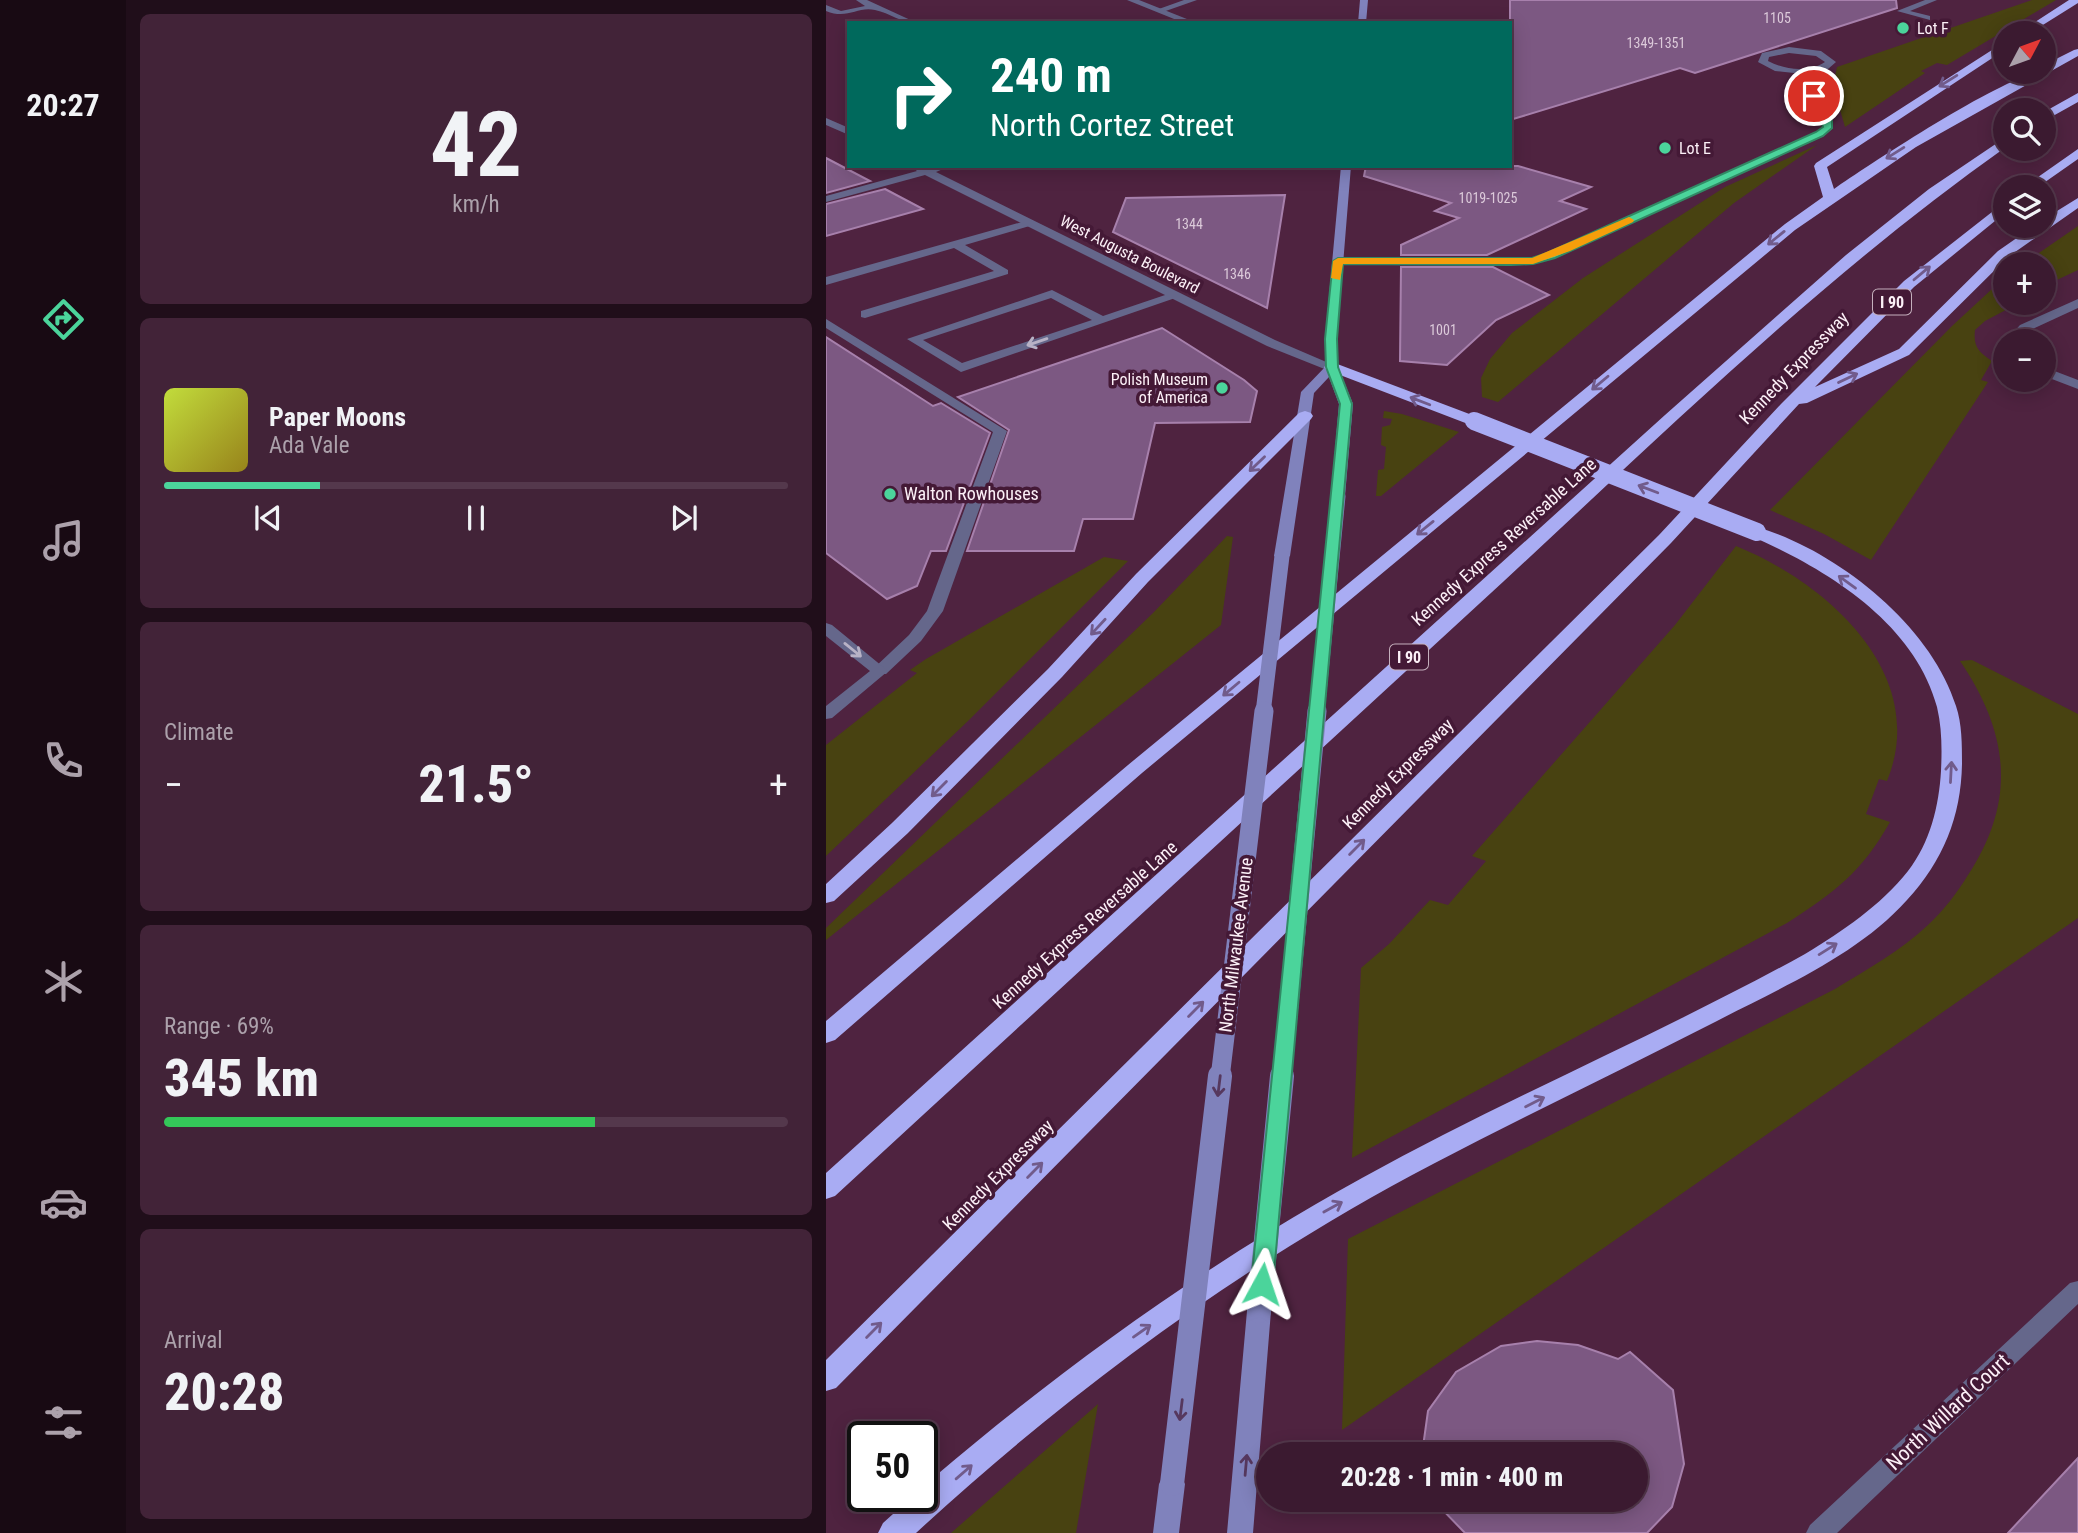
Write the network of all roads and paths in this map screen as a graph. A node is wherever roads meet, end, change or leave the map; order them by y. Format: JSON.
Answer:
{"nodes":[{"id":1,"x":860,"y":0,"type":"edge"},
{"id":2,"x":1131,"y":0,"type":"edge"},
{"id":3,"x":1193,"y":0,"type":"edge"},
{"id":4,"x":1364,"y":0,"type":"edge"},
{"id":5,"x":1933,"y":0,"type":"edge"},
{"id":6,"x":2076,"y":0,"type":"edge"},
{"id":7,"x":875,"y":6,"type":"junction"},
{"id":8,"x":826,"y":8,"type":"edge"},
{"id":9,"x":1160,"y":10,"type":"junction"},
{"id":10,"x":1927,"y":18,"type":"dead end"},
{"id":11,"x":909,"y":21,"type":"edge"},
{"id":12,"x":1188,"y":21,"type":"edge"},
{"id":13,"x":1362,"y":21,"type":"edge"},
{"id":14,"x":2042,"y":21,"type":"edge"},
{"id":15,"x":2078,"y":52,"type":"edge"},
{"id":16,"x":1993,"y":53,"type":"edge"},
{"id":17,"x":2056,"y":64,"type":"edge"},
{"id":18,"x":1806,"y":71,"type":"junction"},
{"id":19,"x":2018,"y":84,"type":"edge"},
{"id":20,"x":2078,"y":97,"type":"edge"},
{"id":21,"x":2056,"y":110,"type":"edge"},
{"id":22,"x":826,"y":121,"type":"edge"},
{"id":23,"x":847,"y":131,"type":"edge"},
{"id":24,"x":1993,"y":150,"type":"edge"},
{"id":25,"x":2078,"y":153,"type":"edge"},
{"id":26,"x":1346,"y":168,"type":"edge"},
{"id":27,"x":921,"y":169,"type":"edge"},
{"id":28,"x":2047,"y":175,"type":"edge"},
{"id":29,"x":1830,"y":197,"type":"junction"},
{"id":30,"x":826,"y":199,"type":"edge"},
{"id":31,"x":2078,"y":202,"type":"edge"},
{"id":32,"x":1993,"y":216,"type":"edge"},
{"id":33,"x":2056,"y":217,"type":"edge"},
{"id":34,"x":1029,"y":223,"type":"junction"},
{"id":35,"x":2026,"y":238,"type":"edge"},
{"id":36,"x":955,"y":244,"type":"junction"},
{"id":37,"x":1338,"y":261,"type":"junction"},
{"id":38,"x":826,"y":281,"type":"edge"},
{"id":39,"x":1175,"y":296,"type":"junction"},
{"id":40,"x":2078,"y":303,"type":"edge"},
{"id":41,"x":865,"y":314,"type":"dead end"},
{"id":42,"x":1101,"y":320,"type":"junction"},
{"id":43,"x":826,"y":323,"type":"edge"},
{"id":44,"x":2023,"y":329,"type":"edge"},
{"id":45,"x":1332,"y":367,"type":"junction"},
{"id":46,"x":2056,"y":376,"type":"edge"},
{"id":47,"x":2078,"y":384,"type":"edge"},
{"id":48,"x":1787,"y":407,"type":"junction"},
{"id":49,"x":1306,"y":416,"type":"junction"},
{"id":50,"x":826,"y":628,"type":"edge"},
{"id":51,"x":880,"y":671,"type":"junction"},
{"id":52,"x":826,"y":714,"type":"edge"},
{"id":53,"x":826,"y":896,"type":"edge"},
{"id":54,"x":826,"y":1034,"type":"edge"},
{"id":55,"x":826,"y":1189,"type":"edge"},
{"id":56,"x":2078,"y":1290,"type":"edge"},
{"id":57,"x":826,"y":1379,"type":"edge"},
{"id":58,"x":894,"y":1533,"type":"edge"},
{"id":59,"x":1166,"y":1533,"type":"edge"},
{"id":60,"x":1240,"y":1533,"type":"edge"},
{"id":61,"x":1819,"y":1533,"type":"edge"}],
"edges":[{"from":1,"to":7,"type":"street"},
{"from":2,"to":9,"type":"street"},
{"from":3,"to":9,"type":"street"},
{"from":4,"to":13,"type":"main road"},
{"from":5,"to":10,"type":"street"},
{"from":6,"to":14,"type":"highway"},
{"from":7,"to":8,"type":"street"},
{"from":7,"to":11,"type":"street"},
{"from":9,"to":12,"type":"street"},
{"from":15,"to":17,"type":"highway"},
{"from":16,"to":29,"type":"highway","one_way":true},
{"from":18,"to":18,"type":"street"},
{"from":18,"to":37,"type":"street"},
{"from":19,"to":29,"type":"highway","one_way":true},
{"from":20,"to":21,"type":"highway"},
{"from":22,"to":23,"type":"street"},
{"from":24,"to":55,"type":"highway","name":"Kennedy Express Reversable Lane","number":"I 90"},
{"from":25,"to":28,"type":"highway"},
{"from":26,"to":37,"type":"main road"},
{"from":27,"to":30,"type":"street"},
{"from":27,"to":34,"type":"street","name":"West Augusta Boulevard"},
{"from":29,"to":54,"type":"highway","one_way":true},
{"from":31,"to":33,"type":"highway"},
{"from":48,"to":32,"type":"highway","name":"Kennedy Expressway","number":"I 90","one_way":true},
{"from":34,"to":36,"type":"street"},
{"from":34,"to":39,"type":"street","name":"West Augusta Boulevard"},
{"from":48,"to":35,"type":"highway","one_way":true},
{"from":36,"to":38,"type":"street"},
{"from":36,"to":41,"type":"street"},
{"from":37,"to":45,"type":"main road"},
{"from":39,"to":42,"type":"street"},
{"from":39,"to":45,"type":"street","name":"West Augusta Boulevard"},
{"from":40,"to":44,"type":"street"},
{"from":42,"to":42,"type":"street","one_way":true},
{"from":43,"to":51,"type":"street"},
{"from":45,"to":49,"type":"main road","name":"North Milwaukee Avenue"},
{"from":58,"to":45,"type":"highway","one_way":true,"bridge":true},
{"from":60,"to":45,"type":"main road","one_way":true,"bridge":true},
{"from":46,"to":47,"type":"street"},
{"from":57,"to":48,"type":"highway","name":"Kennedy Expressway","number":"I 90","one_way":true},
{"from":49,"to":53,"type":"highway","one_way":true},
{"from":49,"to":59,"type":"main road","name":"North Milwaukee Avenue","one_way":true,"bridge":true},
{"from":50,"to":51,"type":"street","one_way":true},
{"from":51,"to":52,"type":"street"},
{"from":56,"to":61,"type":"street","name":"North Willard Court"}]}
